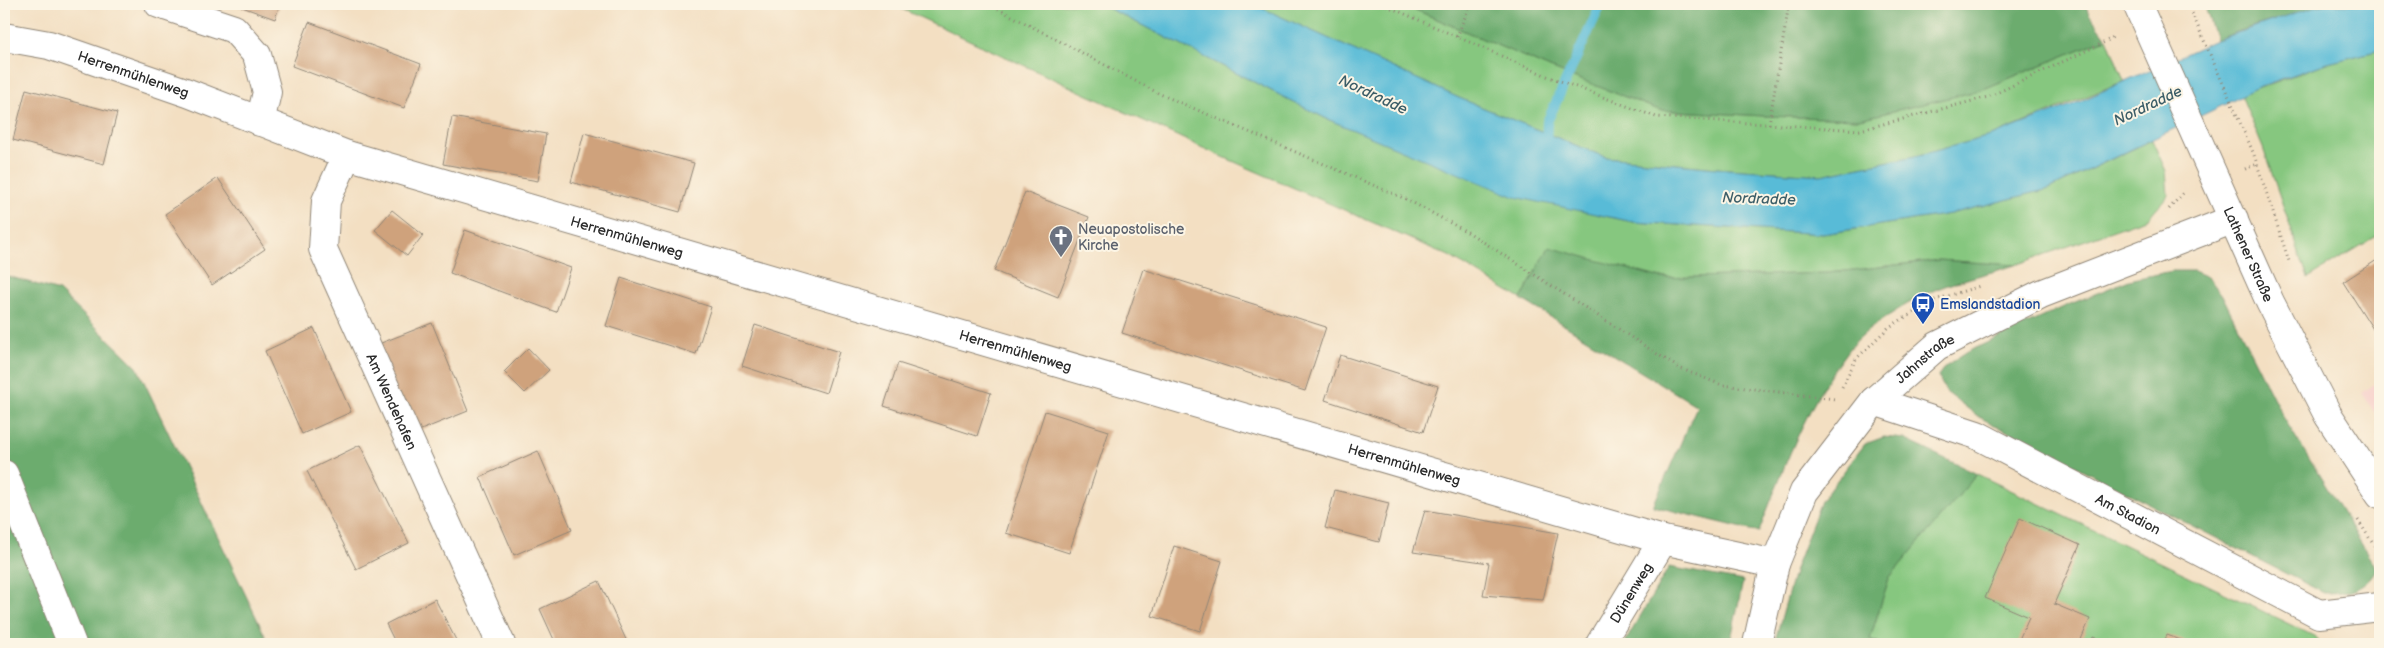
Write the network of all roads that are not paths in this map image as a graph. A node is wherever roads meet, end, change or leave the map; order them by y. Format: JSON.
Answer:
{"nodes":[{"id":1,"x":159,"y":4,"type":"edge"},
{"id":2,"x":2141,"y":13,"type":"edge"},
{"id":3,"x":4,"y":37,"type":"edge"},
{"id":4,"x":260,"y":122,"type":"junction"},
{"id":5,"x":347,"y":155,"type":"junction"},
{"id":6,"x":2234,"y":218,"type":"junction"},
{"id":7,"x":1874,"y":401,"type":"junction"},
{"id":8,"x":4,"y":474,"type":"edge"},
{"id":9,"x":2380,"y":494,"type":"edge"},
{"id":10,"x":1663,"y":540,"type":"junction"},
{"id":11,"x":1775,"y":564,"type":"junction"},
{"id":12,"x":2380,"y":607,"type":"edge"},
{"id":13,"x":72,"y":644,"type":"edge"},
{"id":14,"x":502,"y":644,"type":"edge"},
{"id":15,"x":1600,"y":644,"type":"edge"},
{"id":16,"x":1757,"y":644,"type":"edge"}],
"edges":[{"from":1,"to":4,"type":"street"},
{"from":2,"to":6,"type":"street","name":"Lathener Straße"},
{"from":3,"to":4,"type":"street","name":"Herrenmühlenweg"},
{"from":4,"to":5,"type":"street","name":"Herrenmühlenweg"},
{"from":5,"to":10,"type":"street","name":"Herrenmühlenweg"},
{"from":5,"to":14,"type":"street","name":"Am Wendehafen"},
{"from":6,"to":7,"type":"street","name":"Jahnstraße"},
{"from":6,"to":9,"type":"street","name":"Lathener Straße"},
{"from":7,"to":11,"type":"street","name":"Jahnstraße"},
{"from":7,"to":12,"type":"street","name":"Am Stadion"},
{"from":8,"to":13,"type":"street"},
{"from":10,"to":11,"type":"street","name":"Herrenmühlenweg"},
{"from":10,"to":15,"type":"street","name":"Dünenweg"},
{"from":11,"to":16,"type":"street","name":"Jahnstraße"}]}
